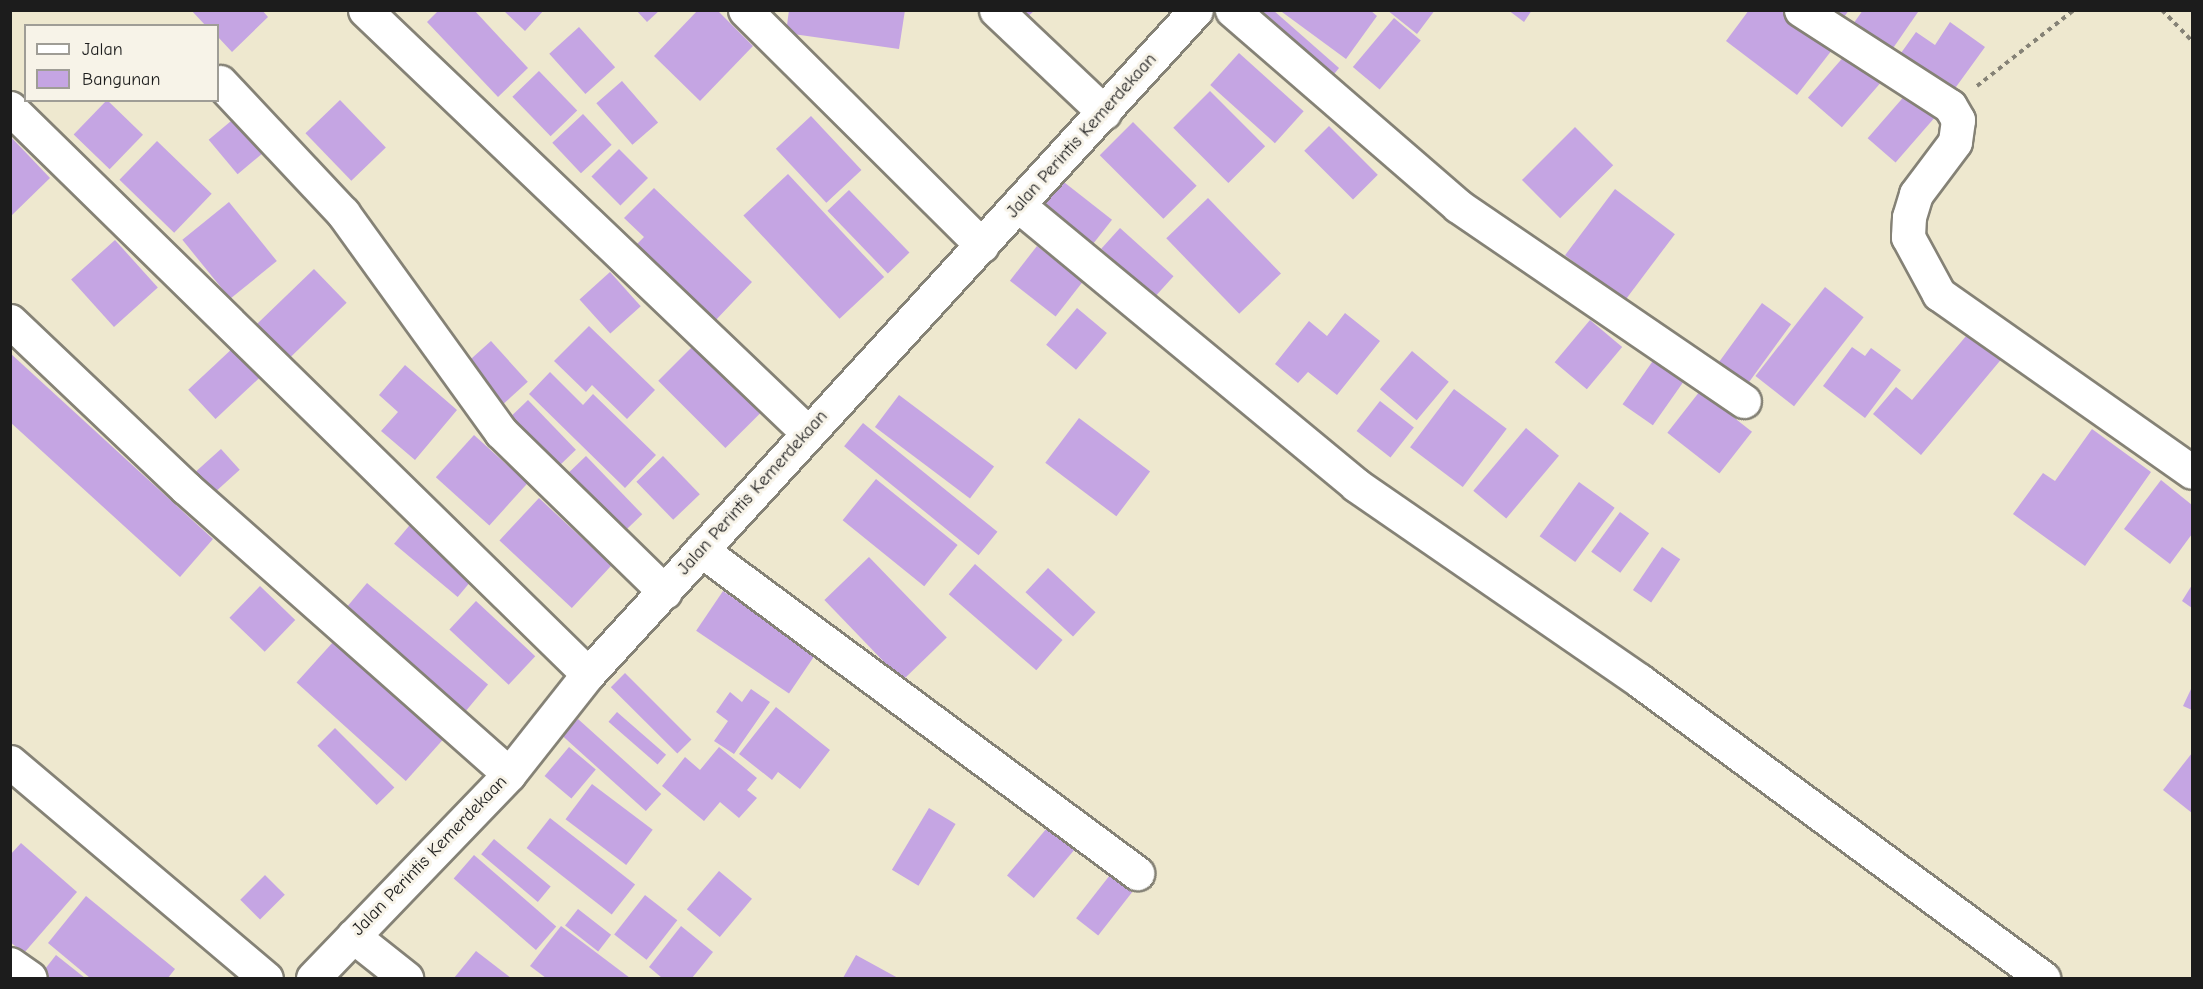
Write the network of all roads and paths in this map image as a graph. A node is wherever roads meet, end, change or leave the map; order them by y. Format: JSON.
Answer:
{"nodes":[{"id":1,"x":365,"y":10,"type":"edge"},
{"id":2,"x":746,"y":10,"type":"edge"},
{"id":3,"x":996,"y":10,"type":"edge"},
{"id":4,"x":1196,"y":10,"type":"edge"},
{"id":5,"x":1232,"y":10,"type":"edge"},
{"id":6,"x":1801,"y":10,"type":"edge"},
{"id":7,"x":2074,"y":10,"type":"edge"},
{"id":8,"x":2162,"y":10,"type":"edge"},
{"id":9,"x":2193,"y":41,"type":"edge"},
{"id":10,"x":220,"y":82,"type":"dead end"},
{"id":11,"x":1950,"y":106,"type":"junction"},
{"id":12,"x":10,"y":108,"type":"edge"},
{"id":13,"x":1104,"y":112,"type":"junction"},
{"id":14,"x":1018,"y":205,"type":"junction"},
{"id":15,"x":982,"y":245,"type":"junction"},
{"id":16,"x":10,"y":321,"type":"edge"},
{"id":17,"x":1744,"y":401,"type":"dead end"},
{"id":18,"x":806,"y":431,"type":"junction"},
{"id":19,"x":2193,"y":472,"type":"edge"},
{"id":20,"x":701,"y":550,"type":"junction"},
{"id":21,"x":665,"y":592,"type":"junction"},
{"id":22,"x":588,"y":674,"type":"junction"},
{"id":23,"x":10,"y":762,"type":"edge"},
{"id":24,"x":509,"y":774,"type":"junction"},
{"id":25,"x":1137,"y":873,"type":"dead end"},
{"id":26,"x":353,"y":936,"type":"junction"},
{"id":27,"x":10,"y":964,"type":"edge"},
{"id":28,"x":30,"y":978,"type":"edge"},
{"id":29,"x":266,"y":978,"type":"edge"},
{"id":30,"x":313,"y":978,"type":"edge"},
{"id":31,"x":406,"y":978,"type":"edge"},
{"id":32,"x":2043,"y":978,"type":"edge"}],
"edges":[{"from":1,"to":18,"type":"street"},
{"from":2,"to":15,"type":"street"},
{"from":3,"to":13,"type":"street"},
{"from":4,"to":13,"type":"street","name":"Jalan Perintis Kemerdekaan"},
{"from":5,"to":17,"type":"street"},
{"from":6,"to":11,"type":"street"},
{"from":7,"to":11,"type":"path"},
{"from":8,"to":9,"type":"path"},
{"from":10,"to":21,"type":"street"},
{"from":11,"to":19,"type":"street"},
{"from":12,"to":22,"type":"street"},
{"from":13,"to":14,"type":"street","name":"Jalan Perintis Kemerdekaan"},
{"from":14,"to":15,"type":"street","name":"Jalan Perintis Kemerdekaan"},
{"from":14,"to":32,"type":"street"},
{"from":15,"to":18,"type":"street","name":"Jalan Perintis Kemerdekaan"},
{"from":16,"to":24,"type":"street"},
{"from":18,"to":20,"type":"street","name":"Jalan Perintis Kemerdekaan"},
{"from":20,"to":21,"type":"street","name":"Jalan Perintis Kemerdekaan"},
{"from":20,"to":25,"type":"street"},
{"from":21,"to":22,"type":"street","name":"Jalan Perintis Kemerdekaan"},
{"from":22,"to":24,"type":"street","name":"Jalan Perintis Kemerdekaan"},
{"from":23,"to":29,"type":"street"},
{"from":24,"to":26,"type":"street","name":"Jalan Perintis Kemerdekaan"},
{"from":26,"to":30,"type":"street","name":"Jalan Perintis Kemerdekaan"},
{"from":26,"to":31,"type":"street"},
{"from":27,"to":28,"type":"street"}]}
